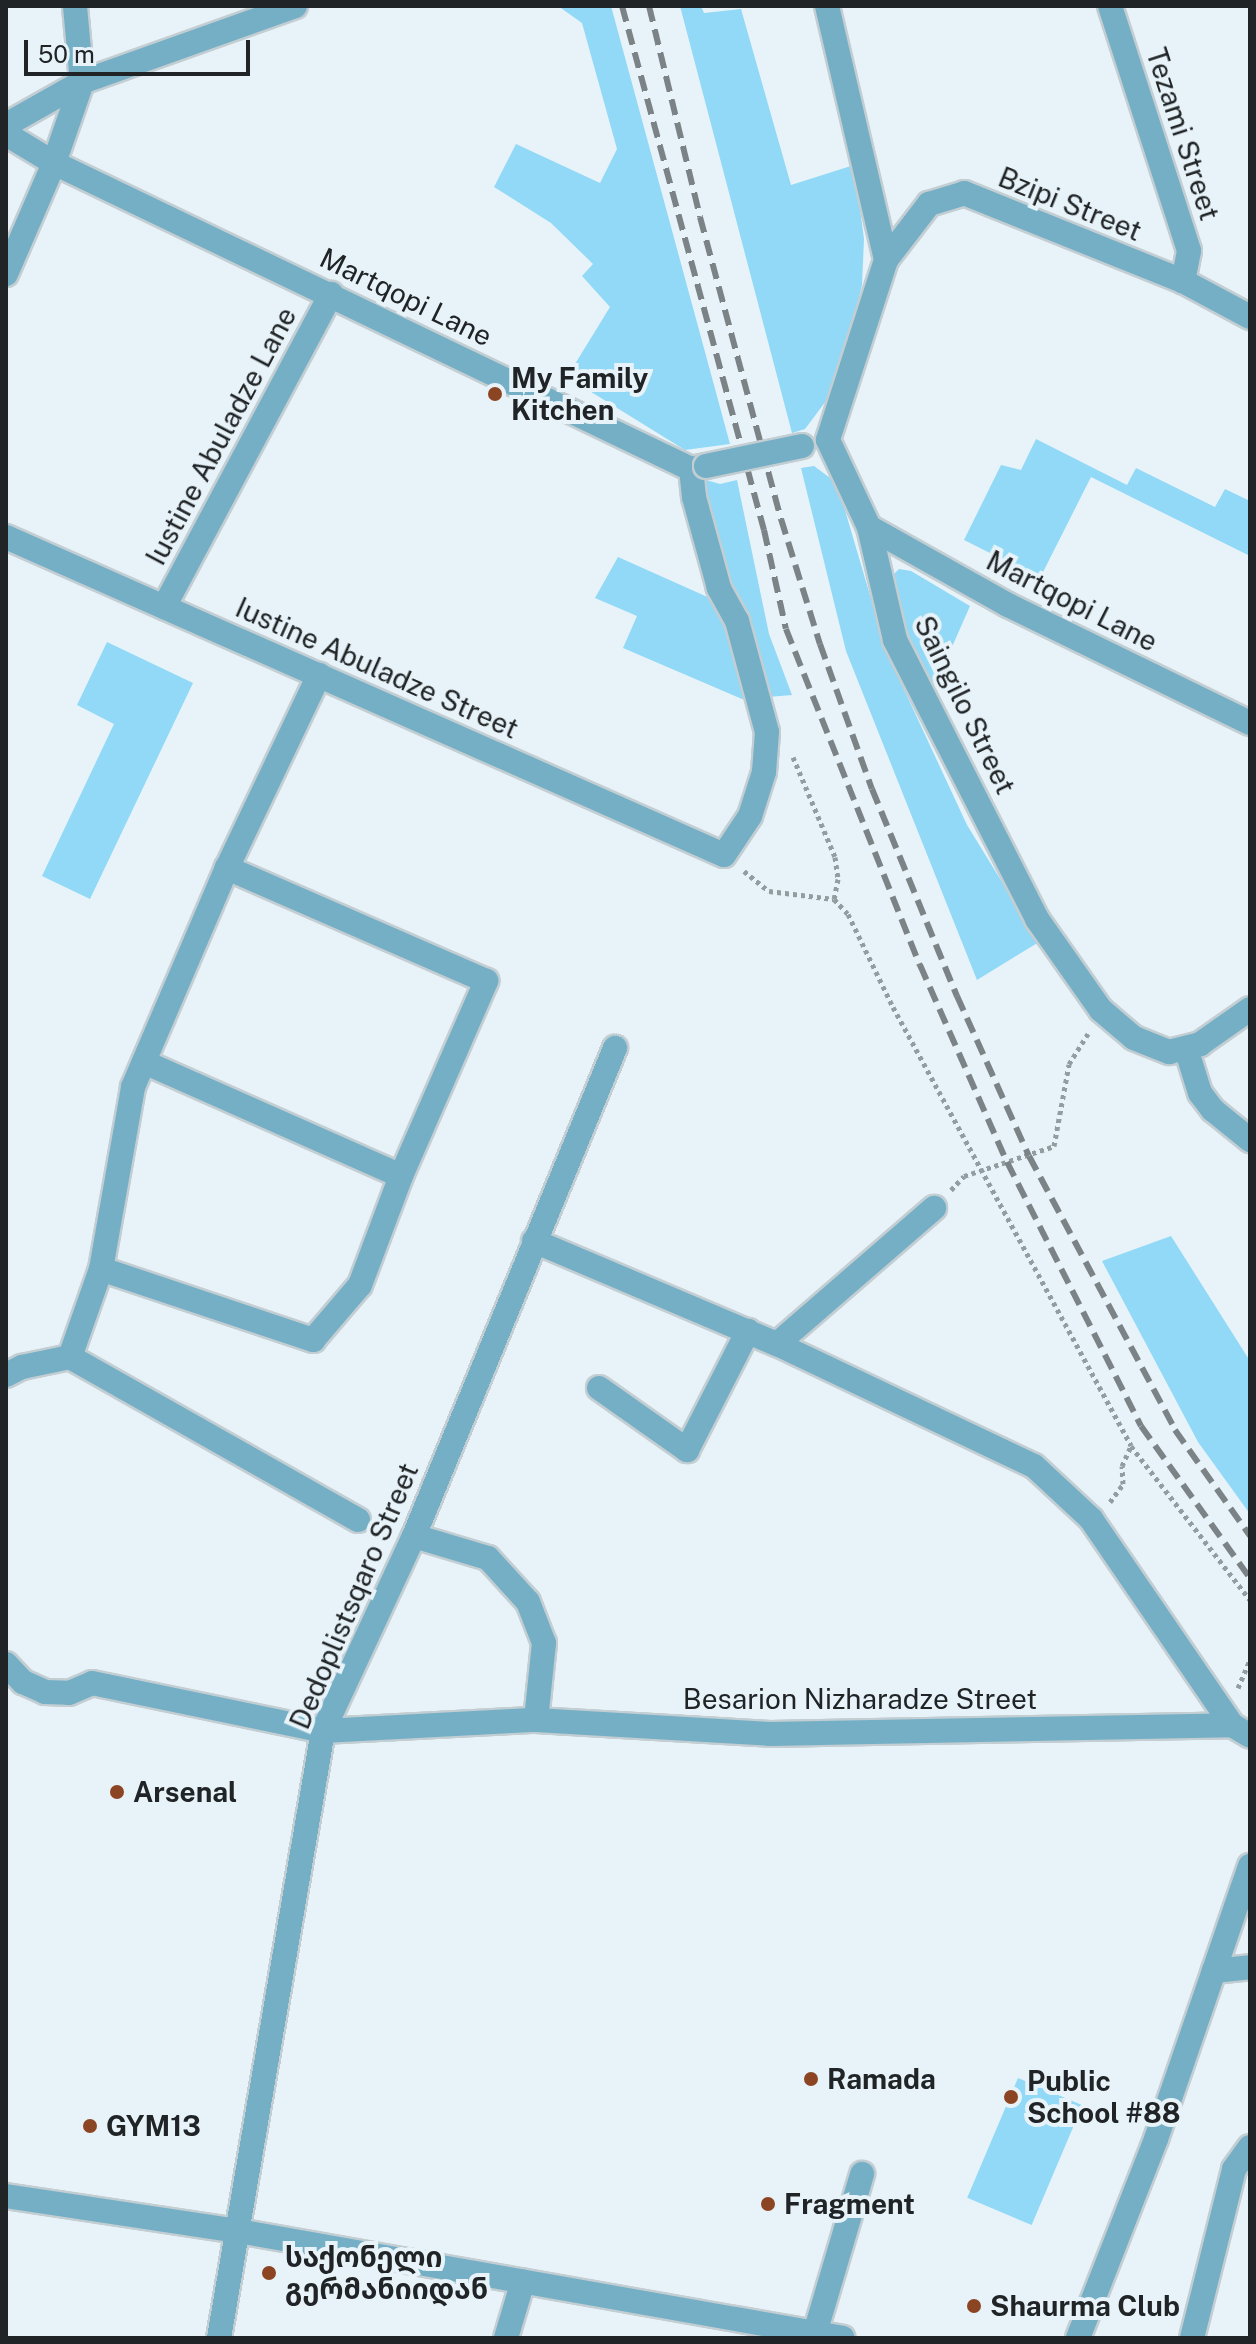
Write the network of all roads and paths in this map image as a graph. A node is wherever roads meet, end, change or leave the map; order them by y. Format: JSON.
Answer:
{"nodes":[{"id":1,"x":75,"y":6,"type":"edge"},
{"id":2,"x":295,"y":6,"type":"edge"},
{"id":3,"x":827,"y":6,"type":"edge"},
{"id":4,"x":1110,"y":6,"type":"edge"},
{"id":5,"x":82,"y":82,"type":"junction"},
{"id":6,"x":6,"y":125,"type":"edge"},
{"id":7,"x":6,"y":134,"type":"edge"},
{"id":8,"x":54,"y":163,"type":"junction"},
{"id":9,"x":886,"y":260,"type":"junction"},
{"id":10,"x":6,"y":274,"type":"edge"},
{"id":11,"x":1183,"y":281,"type":"junction"},
{"id":12,"x":331,"y":294,"type":"junction"},
{"id":13,"x":1250,"y":316,"type":"edge"},
{"id":14,"x":828,"y":440,"type":"junction"},
{"id":15,"x":698,"y":467,"type":"junction"},
{"id":16,"x":869,"y":527,"type":"junction"},
{"id":17,"x":6,"y":537,"type":"edge"},
{"id":18,"x":164,"y":607,"type":"junction"},
{"id":19,"x":319,"y":675,"type":"junction"},
{"id":20,"x":1250,"y":723,"type":"edge"},
{"id":21,"x":767,"y":732,"type":"junction"},
{"id":22,"x":724,"y":855,"type":"junction"},
{"id":23,"x":227,"y":868,"type":"junction"},
{"id":24,"x":834,"y":899,"type":"junction"},
{"id":25,"x":1250,"y":1009,"type":"edge"},
{"id":26,"x":1101,"y":1010,"type":"junction"},
{"id":27,"x":615,"y":1048,"type":"dead end"},
{"id":28,"x":1186,"y":1048,"type":"junction"},
{"id":29,"x":144,"y":1062,"type":"junction"},
{"id":30,"x":1250,"y":1140,"type":"edge"},
{"id":31,"x":984,"y":1169,"type":"junction"},
{"id":32,"x":401,"y":1176,"type":"junction"},
{"id":33,"x":934,"y":1208,"type":"joint"},
{"id":34,"x":534,"y":1241,"type":"junction"},
{"id":35,"x":101,"y":1269,"type":"junction"},
{"id":36,"x":748,"y":1331,"type":"junction"},
{"id":37,"x":777,"y":1344,"type":"junction"},
{"id":38,"x":70,"y":1357,"type":"junction"},
{"id":39,"x":6,"y":1375,"type":"edge"},
{"id":40,"x":599,"y":1388,"type":"dead end"},
{"id":41,"x":1131,"y":1446,"type":"junction"},
{"id":42,"x":1091,"y":1519,"type":"junction"},
{"id":43,"x":358,"y":1520,"type":"dead end"},
{"id":44,"x":414,"y":1536,"type":"junction"},
{"id":45,"x":1250,"y":1600,"type":"edge"},
{"id":46,"x":6,"y":1664,"type":"edge"},
{"id":47,"x":536,"y":1720,"type":"junction"},
{"id":48,"x":1241,"y":1730,"type":"edge"},
{"id":49,"x":323,"y":1731,"type":"junction"},
{"id":50,"x":1250,"y":1866,"type":"edge"},
{"id":51,"x":1250,"y":1967,"type":"edge"},
{"id":52,"x":1214,"y":1971,"type":"junction"},
{"id":53,"x":1250,"y":2147,"type":"edge"},
{"id":54,"x":862,"y":2174,"type":"dead end"},
{"id":55,"x":6,"y":2196,"type":"edge"},
{"id":56,"x":238,"y":2231,"type":"junction"},
{"id":57,"x":523,"y":2281,"type":"junction"},
{"id":58,"x":721,"y":2327,"type":"edge"},
{"id":59,"x":815,"y":2333,"type":"junction"},
{"id":60,"x":219,"y":2338,"type":"edge"},
{"id":61,"x":506,"y":2338,"type":"edge"},
{"id":62,"x":843,"y":2338,"type":"edge"},
{"id":63,"x":1078,"y":2338,"type":"edge"},
{"id":64,"x":1192,"y":2338,"type":"edge"}],
"edges":[{"from":1,"to":5,"type":"street"},
{"from":2,"to":5,"type":"street"},
{"from":3,"to":9,"type":"street"},
{"from":4,"to":11,"type":"street","name":"Tezami Street"},
{"from":5,"to":6,"type":"street"},
{"from":5,"to":8,"type":"street"},
{"from":7,"to":8,"type":"street","name":"Martqopi Lane"},
{"from":8,"to":10,"type":"street"},
{"from":8,"to":12,"type":"street","name":"Martqopi Lane"},
{"from":9,"to":11,"type":"street","name":"Bzipi Street"},
{"from":9,"to":14,"type":"street"},
{"from":11,"to":13,"type":"street","name":"Bzipi Street"},
{"from":12,"to":15,"type":"street","name":"Martqopi Lane"},
{"from":12,"to":18,"type":"street","name":"Iustine Abuladze Lane"},
{"from":14,"to":15,"type":"street","bridge":true},
{"from":14,"to":16,"type":"street","name":"Saingilo Street"},
{"from":15,"to":21,"type":"street"},
{"from":16,"to":20,"type":"street","name":"Martqopi Lane"},
{"from":16,"to":26,"type":"street","name":"Saingilo Street"},
{"from":17,"to":18,"type":"street","name":"Iustine Abuladze Street"},
{"from":18,"to":19,"type":"street","name":"Iustine Abuladze Street"},
{"from":19,"to":22,"type":"street","name":"Iustine Abuladze Street"},
{"from":19,"to":23,"type":"street"},
{"from":21,"to":22,"type":"street"},
{"from":21,"to":24,"type":"path"},
{"from":22,"to":24,"type":"path"},
{"from":23,"to":29,"type":"street"},
{"from":23,"to":32,"type":"street"},
{"from":24,"to":31,"type":"path"},
{"from":25,"to":28,"type":"street"},
{"from":26,"to":28,"type":"street","name":"Saingilo Street"},
{"from":26,"to":31,"type":"path"},
{"from":27,"to":34,"type":"street","name":"Dedoplistsqaro Street"},
{"from":28,"to":30,"type":"street"},
{"from":29,"to":32,"type":"street"},
{"from":29,"to":35,"type":"street"},
{"from":31,"to":33,"type":"path"},
{"from":31,"to":41,"type":"path"},
{"from":32,"to":35,"type":"street"},
{"from":33,"to":37,"type":"street"},
{"from":34,"to":36,"type":"street"},
{"from":34,"to":44,"type":"street","name":"Dedoplistsqaro Street"},
{"from":35,"to":38,"type":"street"},
{"from":36,"to":37,"type":"street"},
{"from":36,"to":40,"type":"street"},
{"from":37,"to":42,"type":"street"},
{"from":38,"to":39,"type":"street"},
{"from":38,"to":43,"type":"street"},
{"from":41,"to":42,"type":"path"},
{"from":41,"to":45,"type":"path"},
{"from":42,"to":48,"type":"street"},
{"from":44,"to":47,"type":"street"},
{"from":44,"to":49,"type":"street","name":"Dedoplistsqaro Street"},
{"from":46,"to":49,"type":"street","name":"Besarion Nizharadze Street"},
{"from":47,"to":48,"type":"street","name":"Besarion Nizharadze Street"},
{"from":47,"to":49,"type":"street","name":"Besarion Nizharadze Street"},
{"from":49,"to":56,"type":"street","name":"Dedoplistsqaro Street"},
{"from":50,"to":52,"type":"street"},
{"from":51,"to":52,"type":"street"},
{"from":52,"to":63,"type":"street"},
{"from":53,"to":64,"type":"street"},
{"from":54,"to":59,"type":"street"},
{"from":55,"to":56,"type":"street"},
{"from":56,"to":57,"type":"street"},
{"from":56,"to":60,"type":"street","name":"Dedoplistsqaro Street"},
{"from":57,"to":58,"type":"street"},
{"from":57,"to":61,"type":"street"},
{"from":58,"to":59,"type":"street"},
{"from":59,"to":62,"type":"street"}]}
